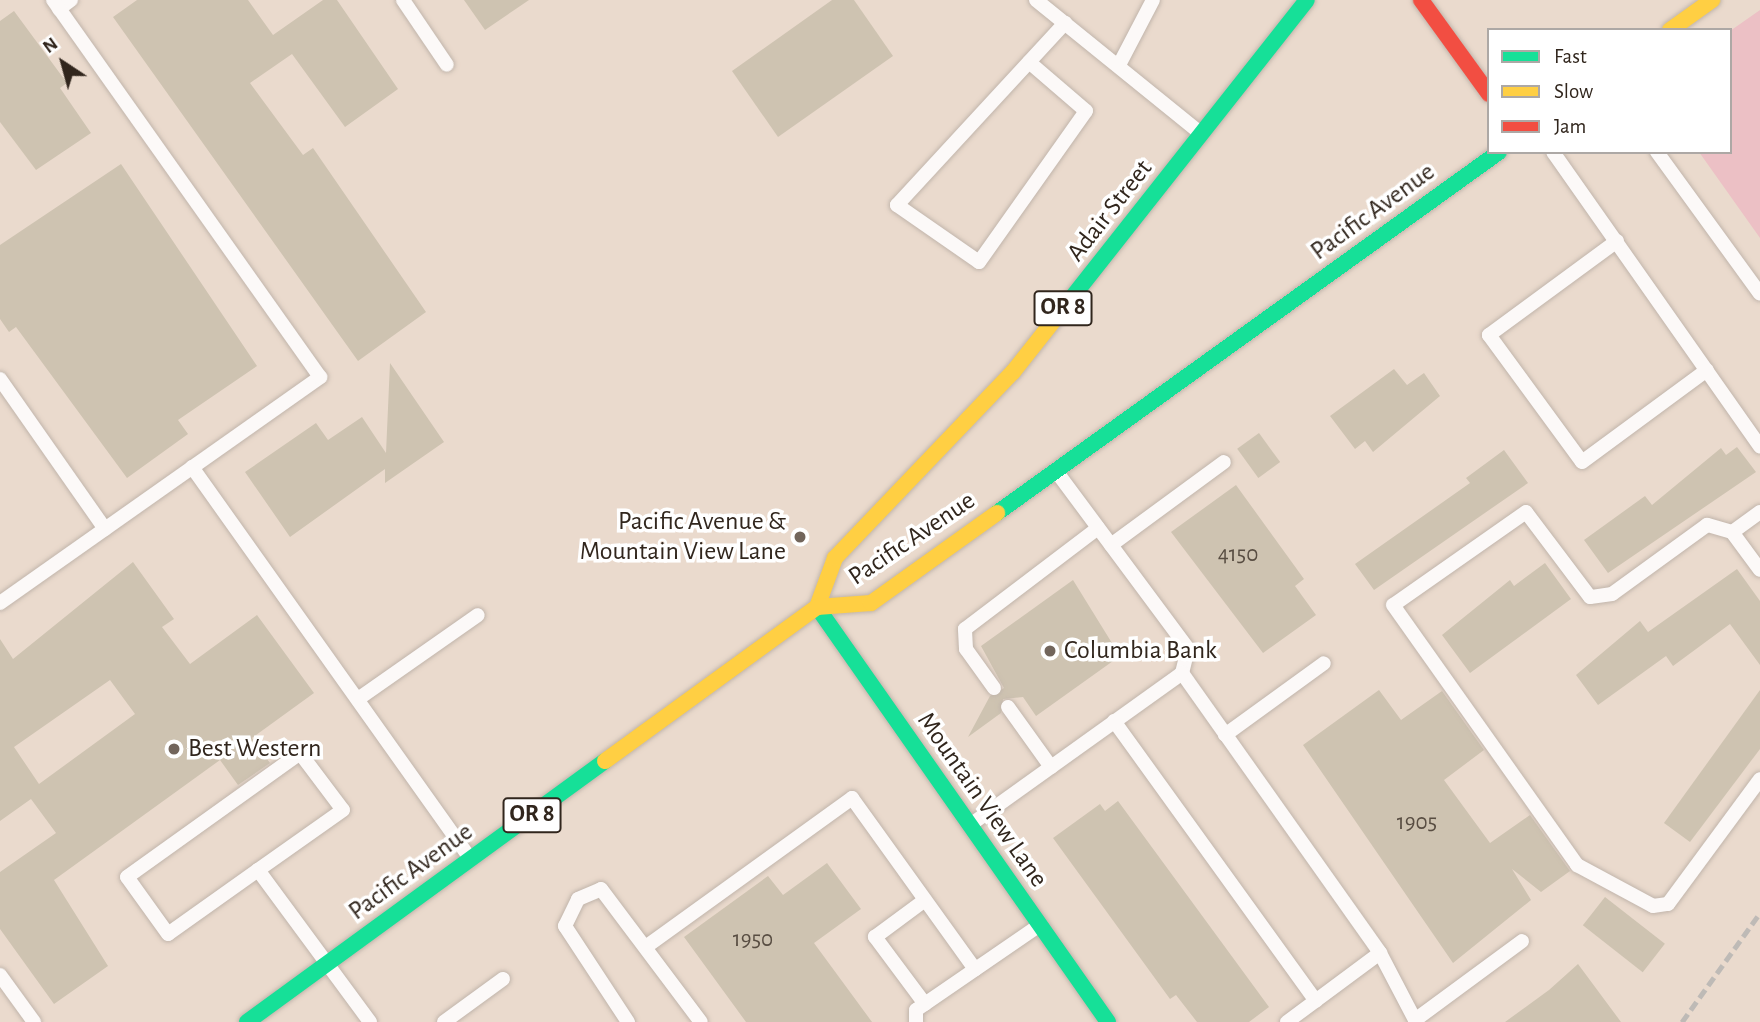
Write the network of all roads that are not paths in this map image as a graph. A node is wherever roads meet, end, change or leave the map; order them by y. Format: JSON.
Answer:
{"nodes":[{"id":1,"x":71,"y":0,"type":"edge"},
{"id":2,"x":403,"y":0,"type":"edge"},
{"id":3,"x":1036,"y":0,"type":"edge"},
{"id":4,"x":1153,"y":0,"type":"edge"},
{"id":5,"x":1307,"y":0,"type":"edge"},
{"id":6,"x":1421,"y":0,"type":"edge"},
{"id":7,"x":1712,"y":0,"type":"edge"},
{"id":8,"x":56,"y":5,"type":"edge"},
{"id":9,"x":1065,"y":23,"type":"junction"},
{"id":10,"x":1673,"y":28,"type":"edge"},
{"id":11,"x":1029,"y":62,"type":"junction"},
{"id":12,"x":447,"y":65,"type":"dead end"},
{"id":13,"x":1119,"y":65,"type":"junction"},
{"id":14,"x":1487,"y":91,"type":"edge"},
{"id":15,"x":1201,"y":134,"type":"junction"},
{"id":16,"x":1496,"y":154,"type":"edge"},
{"id":17,"x":1554,"y":154,"type":"edge"},
{"id":18,"x":1658,"y":154,"type":"edge"},
{"id":19,"x":1617,"y":241,"type":"junction"},
{"id":20,"x":1760,"y":294,"type":"edge"},
{"id":21,"x":1707,"y":370,"type":"junction"},
{"id":22,"x":0,"y":379,"type":"edge"},
{"id":23,"x":1760,"y":446,"type":"edge"},
{"id":24,"x":1224,"y":462,"type":"dead end"},
{"id":25,"x":192,"y":467,"type":"junction"},
{"id":26,"x":1055,"y":470,"type":"junction"},
{"id":27,"x":1760,"y":512,"type":"edge"},
{"id":28,"x":106,"y":528,"type":"junction"},
{"id":29,"x":1098,"y":528,"type":"junction"},
{"id":30,"x":1732,"y":532,"type":"junction"},
{"id":31,"x":1111,"y":545,"type":"junction"},
{"id":32,"x":1760,"y":570,"type":"edge"},
{"id":33,"x":0,"y":603,"type":"edge"},
{"id":34,"x":817,"y":607,"type":"junction"},
{"id":35,"x":478,"y":615,"type":"dead end"},
{"id":36,"x":1324,"y":663,"type":"dead end"},
{"id":37,"x":1182,"y":673,"type":"junction"},
{"id":38,"x":994,"y":688,"type":"dead end"},
{"id":39,"x":358,"y":699,"type":"junction"},
{"id":40,"x":1008,"y":707,"type":"dead end"},
{"id":41,"x":1114,"y":721,"type":"junction"},
{"id":42,"x":1226,"y":735,"type":"junction"},
{"id":43,"x":1051,"y":767,"type":"junction"},
{"id":44,"x":1760,"y":779,"type":"edge"},
{"id":45,"x":970,"y":825,"type":"junction"},
{"id":46,"x":471,"y":859,"type":"junction"},
{"id":47,"x":258,"y":870,"type":"junction"},
{"id":48,"x":925,"y":900,"type":"junction"},
{"id":49,"x":1040,"y":925,"type":"junction"},
{"id":50,"x":1522,"y":941,"type":"dead end"},
{"id":51,"x":647,"y":946,"type":"junction"},
{"id":52,"x":1380,"y":953,"type":"junction"},
{"id":53,"x":327,"y":964,"type":"junction"},
{"id":54,"x":975,"y":970,"type":"junction"},
{"id":55,"x":0,"y":975,"type":"edge"},
{"id":56,"x":503,"y":979,"type":"dead end"},
{"id":57,"x":1316,"y":1001,"type":"junction"},
{"id":58,"x":925,"y":1004,"type":"junction"},
{"id":59,"x":1415,"y":1021,"type":"edge"},
{"id":60,"x":34,"y":1022,"type":"edge"},
{"id":61,"x":247,"y":1022,"type":"edge"},
{"id":62,"x":370,"y":1022,"type":"edge"},
{"id":63,"x":444,"y":1022,"type":"edge"},
{"id":64,"x":628,"y":1022,"type":"edge"},
{"id":65,"x":701,"y":1022,"type":"edge"},
{"id":66,"x":916,"y":1022,"type":"edge"},
{"id":67,"x":1108,"y":1022,"type":"edge"},
{"id":68,"x":1287,"y":1022,"type":"edge"}],
"edges":[{"from":1,"to":8,"type":"lane"},
{"from":2,"to":12,"type":"lane"},
{"from":3,"to":9,"type":"lane"},
{"from":4,"to":13,"type":"lane"},
{"from":5,"to":15,"type":"main road","name":"Adair Street","number":"OR 8"},
{"from":6,"to":14,"type":"main road"},
{"from":7,"to":10,"type":"main road"},
{"from":8,"to":25,"type":"lane"},
{"from":9,"to":11,"type":"lane"},
{"from":9,"to":13,"type":"lane"},
{"from":11,"to":11,"type":"lane"},
{"from":13,"to":15,"type":"lane"},
{"from":15,"to":34,"type":"main road","name":"Adair Street","number":"OR 8"},
{"from":16,"to":26,"type":"main road","name":"Pacific Avenue"},
{"from":17,"to":19,"type":"lane"},
{"from":18,"to":20,"type":"lane"},
{"from":19,"to":21,"type":"lane"},
{"from":19,"to":21,"type":"lane"},
{"from":21,"to":23,"type":"lane"},
{"from":22,"to":28,"type":"lane"},
{"from":24,"to":31,"type":"lane"},
{"from":25,"to":28,"type":"lane"},
{"from":25,"to":39,"type":"lane"},
{"from":26,"to":29,"type":"lane"},
{"from":26,"to":34,"type":"main road","name":"Pacific Avenue"},
{"from":27,"to":30,"type":"lane"},
{"from":28,"to":33,"type":"lane"},
{"from":29,"to":31,"type":"lane"},
{"from":29,"to":38,"type":"lane"},
{"from":30,"to":32,"type":"lane"},
{"from":30,"to":44,"type":"lane"},
{"from":31,"to":37,"type":"lane"},
{"from":34,"to":45,"type":"main road","name":"Mountain View Lane"},
{"from":34,"to":46,"type":"main road","name":"Pacific Avenue","number":"OR 8"},
{"from":35,"to":39,"type":"lane"},
{"from":36,"to":42,"type":"lane"},
{"from":37,"to":41,"type":"lane"},
{"from":37,"to":42,"type":"lane"},
{"from":39,"to":46,"type":"lane"},
{"from":40,"to":43,"type":"lane"},
{"from":41,"to":43,"type":"lane"},
{"from":41,"to":57,"type":"lane"},
{"from":42,"to":52,"type":"lane"},
{"from":43,"to":45,"type":"lane"},
{"from":45,"to":49,"type":"main road","name":"Mountain View Lane"},
{"from":46,"to":53,"type":"main road","name":"Pacific Avenue","number":"OR 8"},
{"from":47,"to":47,"type":"lane"},
{"from":47,"to":53,"type":"lane"},
{"from":48,"to":51,"type":"lane"},
{"from":48,"to":54,"type":"lane"},
{"from":48,"to":58,"type":"lane"},
{"from":49,"to":54,"type":"lane"},
{"from":49,"to":67,"type":"main road","name":"Mountain View Lane"},
{"from":50,"to":59,"type":"lane"},
{"from":51,"to":64,"type":"lane"},
{"from":51,"to":65,"type":"lane"},
{"from":52,"to":57,"type":"lane"},
{"from":52,"to":59,"type":"lane"},
{"from":53,"to":61,"type":"main road","name":"Pacific Avenue","number":"OR 8"},
{"from":53,"to":62,"type":"lane"},
{"from":54,"to":58,"type":"lane"},
{"from":55,"to":60,"type":"lane"},
{"from":56,"to":63,"type":"lane"},
{"from":57,"to":68,"type":"lane"},
{"from":58,"to":66,"type":"lane"}]}
